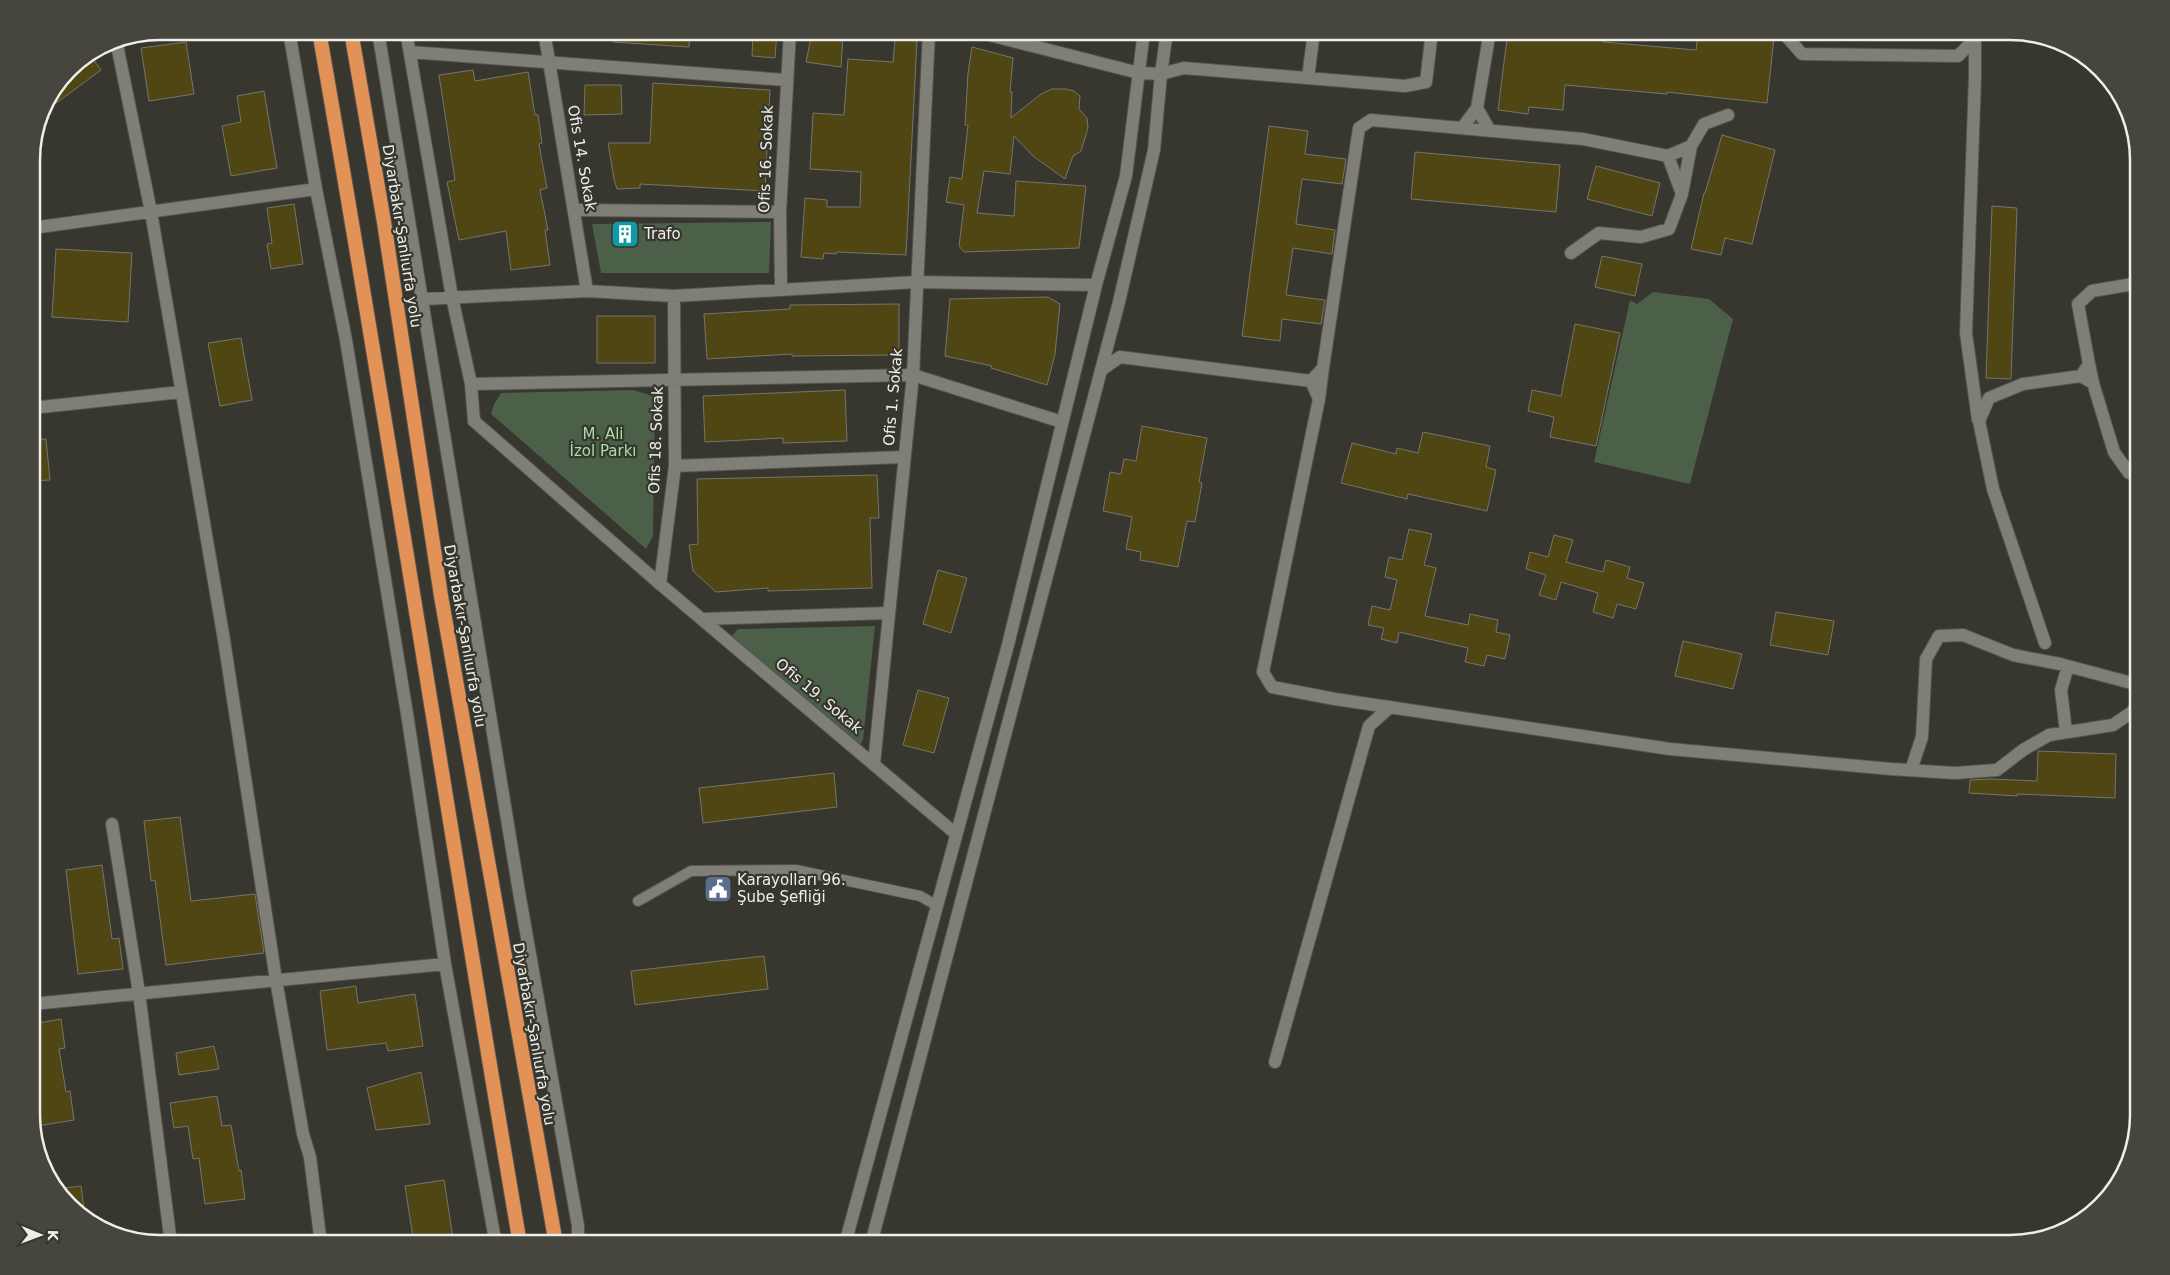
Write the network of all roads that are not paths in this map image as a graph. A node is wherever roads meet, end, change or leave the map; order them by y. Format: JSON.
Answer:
{"nodes":[{"id":1,"x":291,"y":40,"type":"edge"},
{"id":2,"x":321,"y":40,"type":"edge"},
{"id":3,"x":353,"y":40,"type":"edge"},
{"id":4,"x":380,"y":40,"type":"edge"},
{"id":5,"x":408,"y":40,"type":"edge"},
{"id":6,"x":545,"y":40,"type":"edge"},
{"id":7,"x":789,"y":40,"type":"edge"},
{"id":8,"x":929,"y":40,"type":"edge"},
{"id":9,"x":1009,"y":40,"type":"edge"},
{"id":10,"x":1143,"y":40,"type":"edge"},
{"id":11,"x":1166,"y":40,"type":"edge"},
{"id":12,"x":1313,"y":40,"type":"edge"},
{"id":13,"x":1431,"y":40,"type":"edge"},
{"id":14,"x":1488,"y":40,"type":"edge"},
{"id":15,"x":1790,"y":40,"type":"edge"},
{"id":16,"x":1971,"y":40,"type":"edge"},
{"id":17,"x":1974,"y":40,"type":"edge"},
{"id":18,"x":118,"y":47,"type":"edge"},
{"id":19,"x":410,"y":52,"type":"junction"},
{"id":20,"x":1958,"y":56,"type":"junction"},
{"id":21,"x":548,"y":62,"type":"junction"},
{"id":22,"x":1139,"y":73,"type":"junction"},
{"id":23,"x":1161,"y":74,"type":"junction"},
{"id":24,"x":1975,"y":77,"type":"junction"},
{"id":25,"x":1308,"y":78,"type":"junction"},
{"id":26,"x":786,"y":80,"type":"junction"},
{"id":27,"x":1477,"y":108,"type":"junction"},
{"id":28,"x":1728,"y":115,"type":"dead end"},
{"id":29,"x":1462,"y":128,"type":"junction"},
{"id":30,"x":1490,"y":131,"type":"junction"},
{"id":31,"x":1691,"y":146,"type":"junction"},
{"id":32,"x":1668,"y":156,"type":"junction"},
{"id":33,"x":316,"y":189,"type":"junction"},
{"id":34,"x":1682,"y":194,"type":"junction"},
{"id":35,"x":575,"y":210,"type":"junction"},
{"id":36,"x":151,"y":212,"type":"junction"},
{"id":37,"x":780,"y":212,"type":"junction"},
{"id":38,"x":40,"y":227,"type":"edge"},
{"id":39,"x":1571,"y":253,"type":"dead end"},
{"id":40,"x":917,"y":282,"type":"junction"},
{"id":41,"x":2130,"y":284,"type":"edge"},
{"id":42,"x":1096,"y":285,"type":"junction"},
{"id":43,"x":781,"y":288,"type":"junction"},
{"id":44,"x":587,"y":291,"type":"junction"},
{"id":45,"x":674,"y":296,"type":"junction"},
{"id":46,"x":452,"y":297,"type":"junction"},
{"id":47,"x":424,"y":299,"type":"junction"},
{"id":48,"x":2089,"y":364,"type":"junction"},
{"id":49,"x":1323,"y":368,"type":"junction"},
{"id":50,"x":1102,"y":370,"type":"junction"},
{"id":51,"x":913,"y":374,"type":"junction"},
{"id":52,"x":2081,"y":376,"type":"junction"},
{"id":53,"x":674,"y":380,"type":"junction"},
{"id":54,"x":1311,"y":382,"type":"junction"},
{"id":55,"x":2093,"y":383,"type":"junction"},
{"id":56,"x":471,"y":384,"type":"junction"},
{"id":57,"x":1974,"y":390,"type":"junction"},
{"id":58,"x":181,"y":392,"type":"junction"},
{"id":59,"x":1989,"y":398,"type":"junction"},
{"id":60,"x":1319,"y":399,"type":"junction"},
{"id":61,"x":40,"y":407,"type":"edge"},
{"id":62,"x":1979,"y":421,"type":"junction"},
{"id":63,"x":1062,"y":422,"type":"junction"},
{"id":64,"x":903,"y":458,"type":"junction"},
{"id":65,"x":675,"y":466,"type":"junction"},
{"id":66,"x":2130,"y":473,"type":"edge"},
{"id":67,"x":660,"y":584,"type":"junction"},
{"id":68,"x":889,"y":613,"type":"junction"},
{"id":69,"x":702,"y":619,"type":"junction"},
{"id":70,"x":2045,"y":643,"type":"junction"},
{"id":71,"x":2031,"y":659,"type":"junction"},
{"id":72,"x":2064,"y":665,"type":"junction"},
{"id":73,"x":2130,"y":683,"type":"edge"},
{"id":74,"x":1364,"y":703,"type":"junction"},
{"id":75,"x":1390,"y":707,"type":"junction"},
{"id":76,"x":2130,"y":713,"type":"edge"},
{"id":77,"x":1369,"y":726,"type":"junction"},
{"id":78,"x":2066,"y":732,"type":"junction"},
{"id":79,"x":874,"y":764,"type":"junction"},
{"id":80,"x":1911,"y":770,"type":"junction"},
{"id":81,"x":112,"y":824,"type":"dead end"},
{"id":82,"x":956,"y":834,"type":"junction"},
{"id":83,"x":638,"y":901,"type":"dead end"},
{"id":84,"x":936,"y":905,"type":"junction"},
{"id":85,"x":445,"y":964,"type":"junction"},
{"id":86,"x":276,"y":980,"type":"junction"},
{"id":87,"x":139,"y":993,"type":"junction"},
{"id":88,"x":40,"y":1003,"type":"edge"},
{"id":89,"x":1275,"y":1062,"type":"dead end"},
{"id":90,"x":170,"y":1235,"type":"edge"},
{"id":91,"x":320,"y":1235,"type":"edge"},
{"id":92,"x":494,"y":1235,"type":"edge"},
{"id":93,"x":518,"y":1235,"type":"edge"},
{"id":94,"x":554,"y":1235,"type":"edge"},
{"id":95,"x":578,"y":1235,"type":"edge"},
{"id":96,"x":847,"y":1235,"type":"edge"},
{"id":97,"x":873,"y":1235,"type":"edge"}],
"edges":[{"from":1,"to":33,"type":"street"},
{"from":2,"to":93,"type":"highway"},
{"from":3,"to":94,"type":"highway","name":"Diyarbakır-Şanlıurfa yolu"},
{"from":4,"to":47,"type":"street"},
{"from":5,"to":19,"type":"street"},
{"from":6,"to":21,"type":"street","name":"Ofis 14. Sokak"},
{"from":7,"to":26,"type":"street","name":"Ofis 16. Sokak"},
{"from":8,"to":40,"type":"street","name":"Ofis 1. Sokak"},
{"from":9,"to":22,"type":"street"},
{"from":10,"to":22,"type":"street"},
{"from":11,"to":23,"type":"street"},
{"from":12,"to":25,"type":"street"},
{"from":13,"to":25,"type":"street"},
{"from":14,"to":27,"type":"street"},
{"from":15,"to":20,"type":"street"},
{"from":16,"to":20,"type":"street"},
{"from":17,"to":24,"type":"street"},
{"from":18,"to":36,"type":"street"},
{"from":19,"to":21,"type":"street"},
{"from":19,"to":46,"type":"street"},
{"from":20,"to":24,"type":"street"},
{"from":21,"to":26,"type":"street"},
{"from":21,"to":35,"type":"street","name":"Ofis 14. Sokak"},
{"from":22,"to":23,"type":"street"},
{"from":22,"to":42,"type":"street"},
{"from":23,"to":25,"type":"street"},
{"from":23,"to":50,"type":"street"},
{"from":24,"to":57,"type":"street"},
{"from":26,"to":37,"type":"street","name":"Ofis 16. Sokak"},
{"from":27,"to":29,"type":"street"},
{"from":27,"to":30,"type":"street"},
{"from":28,"to":31,"type":"street"},
{"from":29,"to":30,"type":"street"},
{"from":29,"to":49,"type":"street"},
{"from":30,"to":32,"type":"street"},
{"from":31,"to":32,"type":"street"},
{"from":31,"to":34,"type":"street"},
{"from":32,"to":34,"type":"street"},
{"from":33,"to":36,"type":"street"},
{"from":33,"to":85,"type":"street"},
{"from":34,"to":39,"type":"street"},
{"from":35,"to":37,"type":"street"},
{"from":35,"to":44,"type":"street","name":"Ofis 14. Sokak"},
{"from":36,"to":38,"type":"street"},
{"from":36,"to":58,"type":"street"},
{"from":37,"to":43,"type":"street","name":"Ofis 16. Sokak"},
{"from":40,"to":42,"type":"street"},
{"from":40,"to":43,"type":"street"},
{"from":40,"to":51,"type":"street","name":"Ofis 1. Sokak"},
{"from":41,"to":48,"type":"street"},
{"from":42,"to":63,"type":"street"},
{"from":43,"to":45,"type":"street"},
{"from":44,"to":45,"type":"street"},
{"from":44,"to":46,"type":"street"},
{"from":45,"to":53,"type":"street","name":"Ofis 18. Sokak"},
{"from":46,"to":47,"type":"street"},
{"from":46,"to":56,"type":"street"},
{"from":47,"to":95,"type":"street"},
{"from":48,"to":52,"type":"street"},
{"from":48,"to":55,"type":"street"},
{"from":49,"to":54,"type":"street"},
{"from":49,"to":60,"type":"street"},
{"from":50,"to":54,"type":"street"},
{"from":50,"to":97,"type":"street"},
{"from":51,"to":53,"type":"street"},
{"from":51,"to":63,"type":"street"},
{"from":51,"to":64,"type":"street","name":"Ofis 1. Sokak"},
{"from":52,"to":55,"type":"street"},
{"from":52,"to":59,"type":"street"},
{"from":53,"to":56,"type":"street"},
{"from":53,"to":65,"type":"street","name":"Ofis 18. Sokak"},
{"from":54,"to":60,"type":"street"},
{"from":55,"to":66,"type":"street"},
{"from":56,"to":67,"type":"street","name":"Ofis 19. Sokak"},
{"from":57,"to":59,"type":"street"},
{"from":57,"to":62,"type":"street"},
{"from":58,"to":61,"type":"street"},
{"from":58,"to":86,"type":"street"},
{"from":59,"to":62,"type":"street"},
{"from":60,"to":74,"type":"street"},
{"from":62,"to":70,"type":"street"},
{"from":63,"to":82,"type":"street"},
{"from":64,"to":65,"type":"street"},
{"from":64,"to":68,"type":"street","name":"Ofis 1. Sokak"},
{"from":65,"to":67,"type":"street","name":"Ofis 18. Sokak"},
{"from":67,"to":69,"type":"street","name":"Ofis 19. Sokak"},
{"from":68,"to":69,"type":"street"},
{"from":68,"to":79,"type":"street","name":"Ofis 1. Sokak"},
{"from":69,"to":79,"type":"street","name":"Ofis 19. Sokak"},
{"from":70,"to":71,"type":"street"},
{"from":70,"to":72,"type":"street"},
{"from":71,"to":72,"type":"street"},
{"from":71,"to":80,"type":"street"},
{"from":72,"to":73,"type":"street"},
{"from":72,"to":78,"type":"street"},
{"from":74,"to":75,"type":"street"},
{"from":74,"to":77,"type":"street"},
{"from":75,"to":77,"type":"street"},
{"from":75,"to":80,"type":"street"},
{"from":76,"to":78,"type":"street"},
{"from":77,"to":89,"type":"street"},
{"from":78,"to":80,"type":"street"},
{"from":79,"to":82,"type":"street","name":"Ofis 19. Sokak"},
{"from":81,"to":87,"type":"street"},
{"from":82,"to":84,"type":"street"},
{"from":83,"to":84,"type":"lane"},
{"from":84,"to":96,"type":"street"},
{"from":85,"to":86,"type":"street"},
{"from":85,"to":92,"type":"street"},
{"from":86,"to":87,"type":"street"},
{"from":86,"to":91,"type":"street"},
{"from":87,"to":88,"type":"street"},
{"from":87,"to":90,"type":"street"}]}
